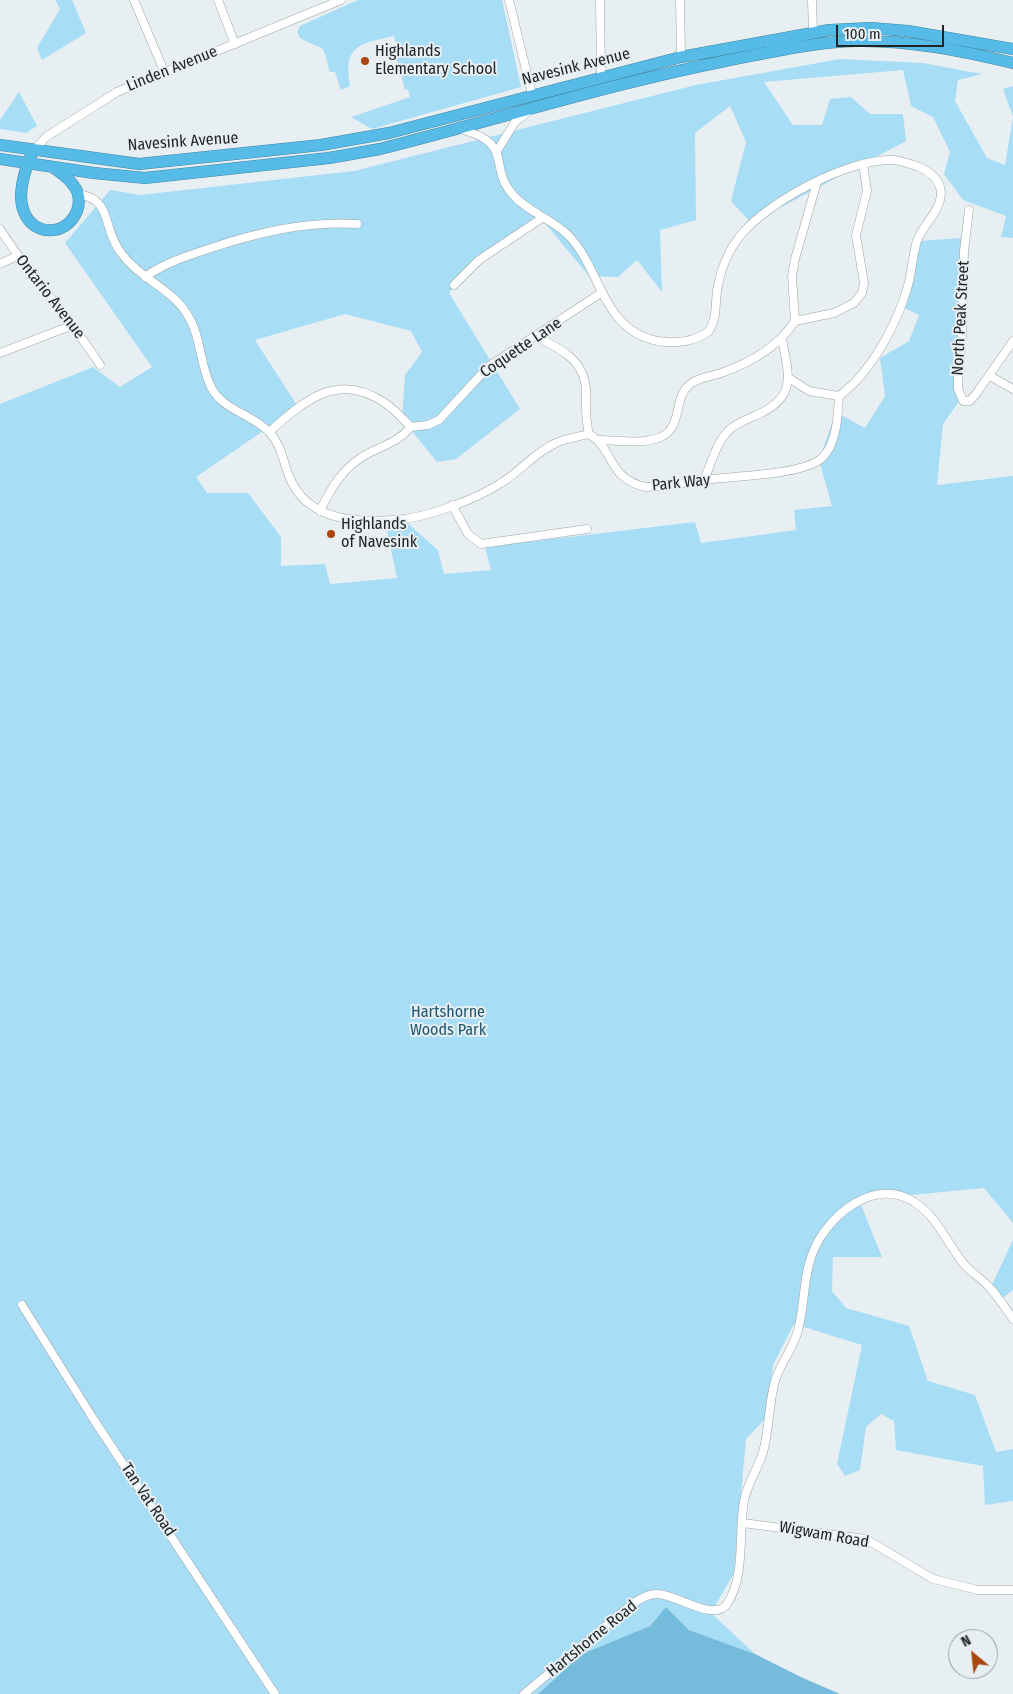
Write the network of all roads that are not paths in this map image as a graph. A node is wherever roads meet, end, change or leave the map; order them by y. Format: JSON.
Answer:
{"nodes":[{"id":1,"x":134,"y":0,"type":"edge"},
{"id":2,"x":218,"y":0,"type":"edge"},
{"id":3,"x":317,"y":0,"type":"edge"},
{"id":4,"x":341,"y":0,"type":"edge"},
{"id":5,"x":509,"y":0,"type":"edge"},
{"id":6,"x":600,"y":0,"type":"edge"},
{"id":7,"x":680,"y":0,"type":"edge"},
{"id":8,"x":812,"y":0,"type":"edge"},
{"id":9,"x":322,"y":8,"type":"junction"},
{"id":10,"x":813,"y":32,"type":"junction"},
{"id":11,"x":235,"y":44,"type":"junction"},
{"id":12,"x":1013,"y":50,"type":"edge"},
{"id":13,"x":682,"y":57,"type":"junction"},
{"id":14,"x":1013,"y":63,"type":"edge"},
{"id":15,"x":164,"y":71,"type":"junction"},
{"id":16,"x":601,"y":77,"type":"junction"},
{"id":17,"x":532,"y":94,"type":"junction"},
{"id":18,"x":534,"y":108,"type":"junction"},
{"id":19,"x":458,"y":128,"type":"junction"},
{"id":20,"x":0,"y":145,"type":"edge"},
{"id":21,"x":34,"y":150,"type":"junction"},
{"id":22,"x":497,"y":152,"type":"junction"},
{"id":23,"x":0,"y":159,"type":"edge"},
{"id":24,"x":28,"y":163,"type":"junction"},
{"id":25,"x":863,"y":164,"type":"junction"},
{"id":26,"x":52,"y":167,"type":"junction"},
{"id":27,"x":817,"y":182,"type":"junction"},
{"id":28,"x":78,"y":194,"type":"junction"},
{"id":29,"x":969,"y":210,"type":"dead end"},
{"id":30,"x":542,"y":218,"type":"junction"},
{"id":31,"x":356,"y":224,"type":"dead end"},
{"id":32,"x":0,"y":229,"type":"edge"},
{"id":33,"x":17,"y":256,"type":"junction"},
{"id":34,"x":0,"y":264,"type":"edge"},
{"id":35,"x":145,"y":277,"type":"junction"},
{"id":36,"x":454,"y":285,"type":"dead end"},
{"id":37,"x":601,"y":293,"type":"junction"},
{"id":38,"x":795,"y":321,"type":"junction"},
{"id":39,"x":73,"y":324,"type":"junction"},
{"id":40,"x":536,"y":337,"type":"junction"},
{"id":41,"x":782,"y":339,"type":"junction"},
{"id":42,"x":1013,"y":341,"type":"edge"},
{"id":43,"x":0,"y":353,"type":"edge"},
{"id":44,"x":100,"y":365,"type":"dead end"},
{"id":45,"x":990,"y":376,"type":"junction"},
{"id":46,"x":789,"y":378,"type":"junction"},
{"id":47,"x":1013,"y":389,"type":"edge"},
{"id":48,"x":839,"y":396,"type":"junction"},
{"id":49,"x":411,"y":427,"type":"junction"},
{"id":50,"x":269,"y":432,"type":"junction"},
{"id":51,"x":589,"y":434,"type":"junction"},
{"id":52,"x":602,"y":440,"type":"junction"},
{"id":53,"x":704,"y":480,"type":"junction"},
{"id":54,"x":452,"y":505,"type":"junction"},
{"id":55,"x":320,"y":511,"type":"junction"},
{"id":56,"x":587,"y":529,"type":"dead end"},
{"id":57,"x":22,"y":1305,"type":"dead end"},
{"id":58,"x":1013,"y":1319,"type":"edge"},
{"id":59,"x":743,"y":1523,"type":"junction"},
{"id":60,"x":1013,"y":1590,"type":"edge"},
{"id":61,"x":275,"y":1694,"type":"edge"},
{"id":62,"x":524,"y":1694,"type":"edge"}],
"edges":[{"from":1,"to":15,"type":"street"},
{"from":2,"to":11,"type":"street"},
{"from":3,"to":9,"type":"street"},
{"from":4,"to":9,"type":"street","name":"Linden Avenue"},
{"from":5,"to":17,"type":"street"},
{"from":6,"to":16,"type":"street"},
{"from":7,"to":13,"type":"street"},
{"from":8,"to":10,"type":"street"},
{"from":9,"to":11,"type":"street","name":"Linden Avenue"},
{"from":10,"to":12,"type":"highway","name":"Navesink Avenue"},
{"from":10,"to":13,"type":"highway","name":"Navesink Avenue"},
{"from":11,"to":15,"type":"street","name":"Linden Avenue"},
{"from":13,"to":16,"type":"highway","name":"Navesink Avenue"},
{"from":14,"to":18,"type":"highway","name":"Navesink Avenue"},
{"from":15,"to":21,"type":"street","name":"Linden Avenue"},
{"from":16,"to":17,"type":"highway","name":"Navesink Avenue"},
{"from":17,"to":21,"type":"highway","name":"Navesink Avenue"},
{"from":18,"to":19,"type":"highway","name":"Navesink Avenue"},
{"from":18,"to":22,"type":"street"},
{"from":19,"to":22,"type":"street"},
{"from":19,"to":26,"type":"highway","name":"Navesink Avenue"},
{"from":20,"to":21,"type":"highway","name":"Navesink Avenue"},
{"from":21,"to":24,"type":"highway"},
{"from":22,"to":30,"type":"street"},
{"from":23,"to":24,"type":"highway"},
{"from":24,"to":26,"type":"highway"},
{"from":24,"to":28,"type":"highway"},
{"from":25,"to":27,"type":"street"},
{"from":25,"to":38,"type":"street"},
{"from":25,"to":48,"type":"street"},
{"from":26,"to":28,"type":"highway"},
{"from":27,"to":37,"type":"street"},
{"from":27,"to":38,"type":"street"},
{"from":28,"to":35,"type":"street"},
{"from":29,"to":45,"type":"street","name":"North Peak Street"},
{"from":30,"to":36,"type":"street"},
{"from":30,"to":37,"type":"street"},
{"from":31,"to":35,"type":"street"},
{"from":32,"to":33,"type":"street","name":"Ontario Avenue"},
{"from":33,"to":34,"type":"street"},
{"from":33,"to":39,"type":"street","name":"Ontario Avenue"},
{"from":35,"to":50,"type":"street"},
{"from":37,"to":40,"type":"street","name":"Coquette Lane"},
{"from":38,"to":41,"type":"street"},
{"from":39,"to":43,"type":"street"},
{"from":39,"to":44,"type":"street","name":"Ontario Avenue"},
{"from":40,"to":49,"type":"street","name":"Coquette Lane"},
{"from":40,"to":51,"type":"street"},
{"from":41,"to":46,"type":"street"},
{"from":41,"to":52,"type":"street"},
{"from":42,"to":45,"type":"street"},
{"from":45,"to":47,"type":"street"},
{"from":46,"to":48,"type":"street"},
{"from":46,"to":53,"type":"street"},
{"from":48,"to":53,"type":"street","name":"Park Way"},
{"from":49,"to":50,"type":"street"},
{"from":49,"to":55,"type":"street"},
{"from":50,"to":55,"type":"street"},
{"from":51,"to":52,"type":"street","name":"Park Way"},
{"from":51,"to":54,"type":"street"},
{"from":52,"to":53,"type":"street","name":"Park Way"},
{"from":54,"to":55,"type":"street"},
{"from":54,"to":56,"type":"street"},
{"from":57,"to":61,"type":"street","name":"Tan Vat Road"},
{"from":58,"to":59,"type":"street"},
{"from":59,"to":60,"type":"street","name":"Wigwam Road"},
{"from":59,"to":62,"type":"street","name":"Hartshorne Road"}]}
